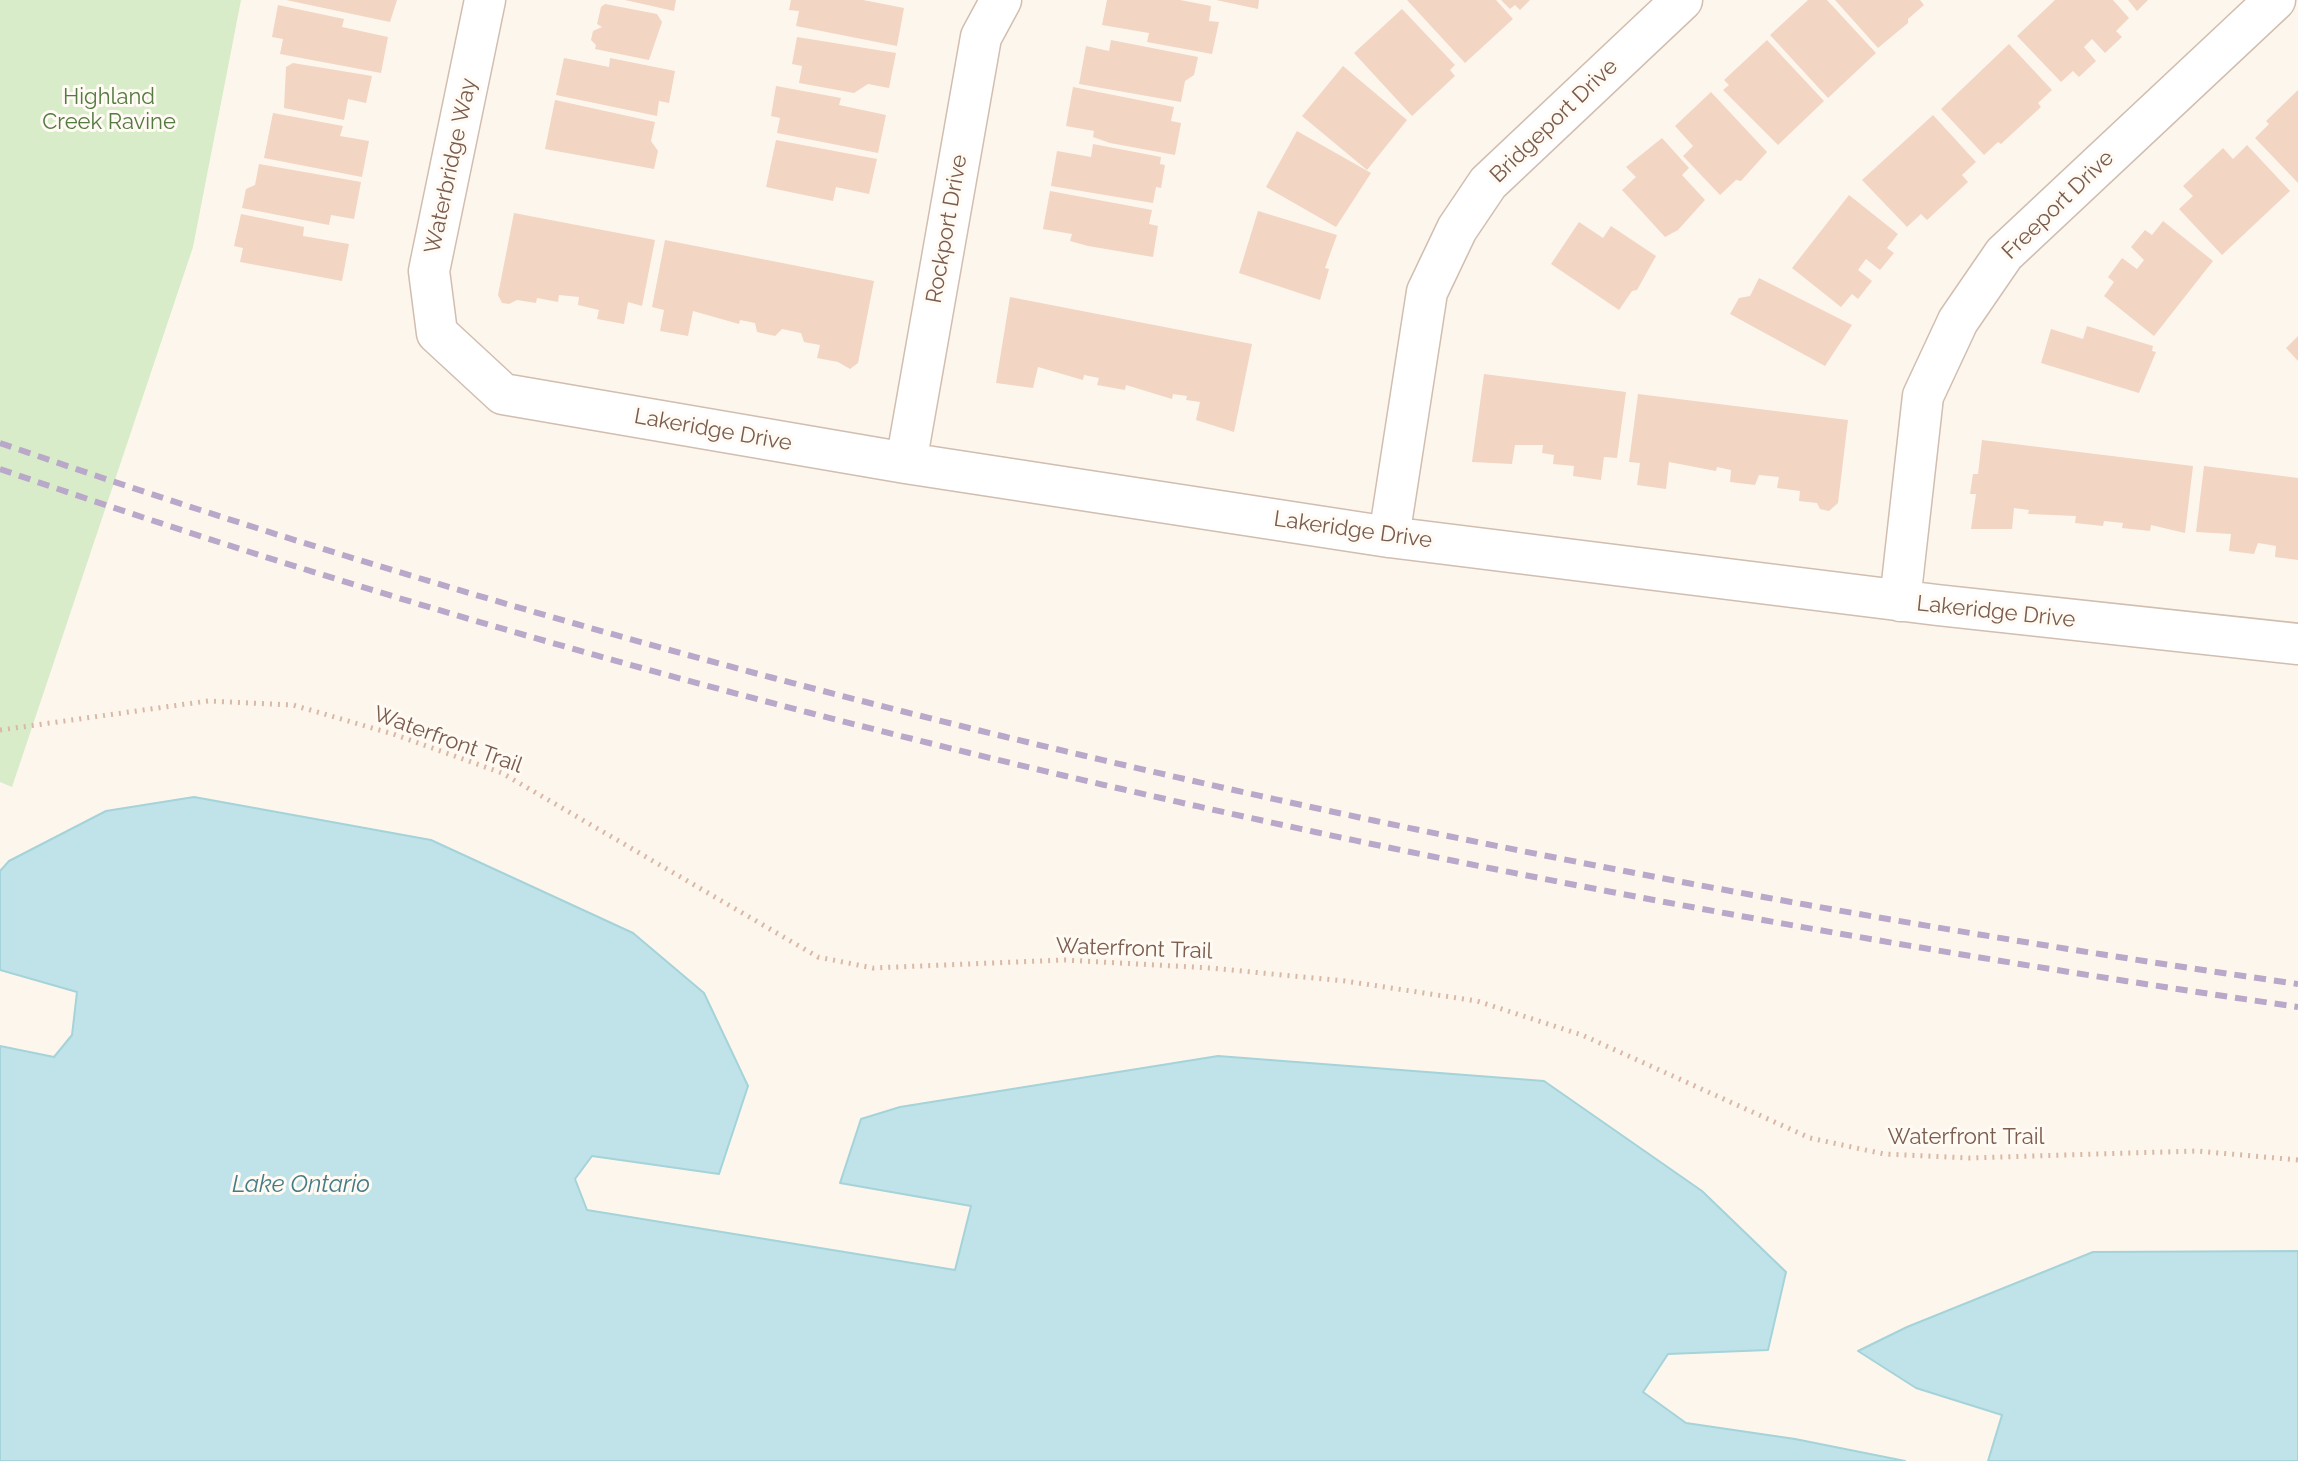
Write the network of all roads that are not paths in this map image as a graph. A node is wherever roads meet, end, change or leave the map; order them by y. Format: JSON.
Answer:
{"nodes":[{"id":1,"x":485,"y":0,"type":"edge"},
{"id":2,"x":1001,"y":0,"type":"edge"},
{"id":3,"x":1682,"y":0,"type":"edge"},
{"id":4,"x":2275,"y":0,"type":"edge"},
{"id":5,"x":437,"y":333,"type":"joint"},
{"id":6,"x":906,"y":463,"type":"junction"},
{"id":7,"x":1389,"y":537,"type":"junction"},
{"id":8,"x":1900,"y":601,"type":"junction"},
{"id":9,"x":2298,"y":644,"type":"edge"}],
"edges":[{"from":1,"to":5,"type":"street","name":"Waterbridge Way"},
{"from":2,"to":6,"type":"street","name":"Rockport Drive"},
{"from":3,"to":7,"type":"street","name":"Bridgeport Drive"},
{"from":4,"to":8,"type":"street","name":"Freeport Drive"},
{"from":5,"to":6,"type":"street","name":"Lakeridge Drive"},
{"from":6,"to":7,"type":"street","name":"Lakeridge Drive"},
{"from":7,"to":8,"type":"street","name":"Lakeridge Drive"},
{"from":8,"to":9,"type":"street","name":"Lakeridge Drive"}]}
